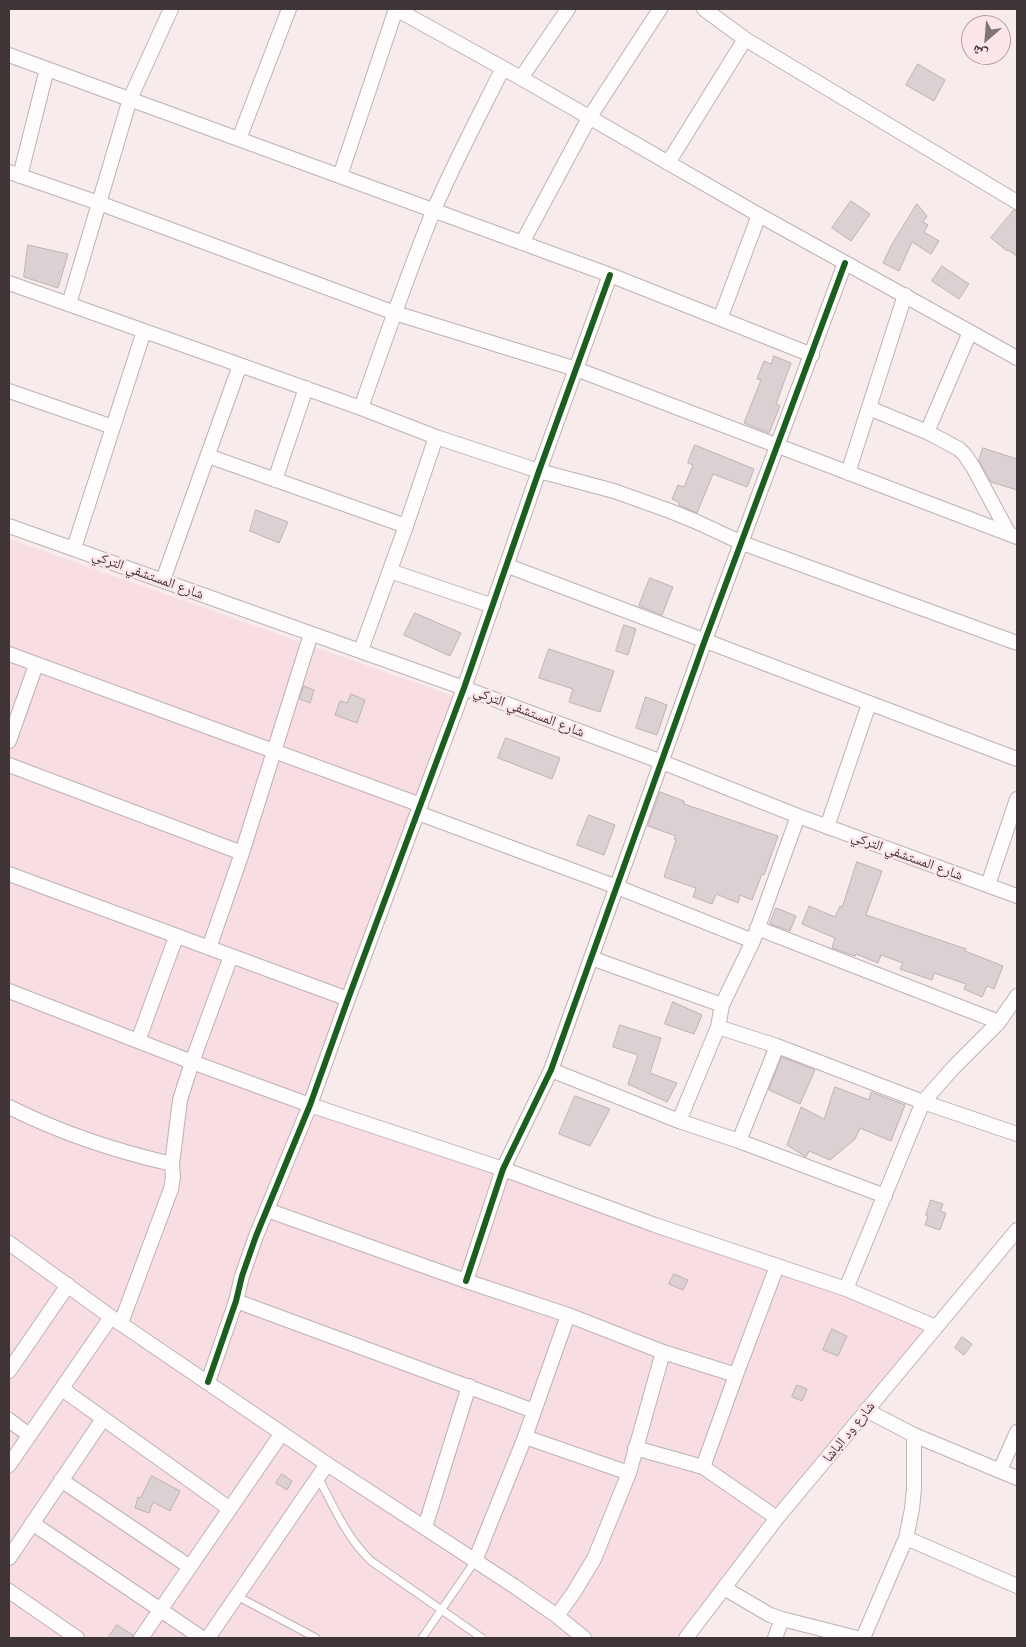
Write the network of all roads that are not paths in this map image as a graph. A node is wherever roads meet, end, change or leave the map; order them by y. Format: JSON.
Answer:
{"nodes":[{"id":1,"x":171,"y":9,"type":"edge"},
{"id":2,"x":288,"y":9,"type":"edge"},
{"id":3,"x":396,"y":9,"type":"edge"},
{"id":4,"x":568,"y":9,"type":"edge"},
{"id":5,"x":660,"y":9,"type":"edge"},
{"id":6,"x":704,"y":9,"type":"edge"},
{"id":7,"x":745,"y":39,"type":"junction"},
{"id":8,"x":9,"y":55,"type":"edge"},
{"id":9,"x":503,"y":68,"type":"junction"},
{"id":10,"x":47,"y":69,"type":"junction"},
{"id":11,"x":521,"y":78,"type":"junction"},
{"id":12,"x":130,"y":99,"type":"junction"},
{"id":13,"x":589,"y":118,"type":"junction"},
{"id":14,"x":239,"y":139,"type":"junction"},
{"id":15,"x":668,"y":163,"type":"junction"},
{"id":16,"x":15,"y":174,"type":"edge"},
{"id":17,"x":340,"y":176,"type":"junction"},
{"id":18,"x":1017,"y":202,"type":"edge"},
{"id":19,"x":99,"y":203,"type":"junction"},
{"id":20,"x":434,"y":212,"type":"junction"},
{"id":21,"x":759,"y":215,"type":"junction"},
{"id":22,"x":522,"y":243,"type":"junction"},
{"id":23,"x":845,"y":263,"type":"junction"},
{"id":24,"x":610,"y":275,"type":"junction"},
{"id":25,"x":9,"y":283,"type":"edge"},
{"id":26,"x":905,"y":295,"type":"junction"},
{"id":27,"x":69,"y":304,"type":"junction"},
{"id":28,"x":395,"y":313,"type":"junction"},
{"id":29,"x":720,"y":319,"type":"junction"},
{"id":30,"x":144,"y":331,"type":"junction"},
{"id":31,"x":970,"y":332,"type":"junction"},
{"id":32,"x":812,"y":355,"type":"junction"},
{"id":33,"x":1017,"y":358,"type":"edge"},
{"id":34,"x":240,"y":365,"type":"junction"},
{"id":35,"x":576,"y":369,"type":"junction"},
{"id":36,"x":306,"y":388,"type":"junction"},
{"id":37,"x":9,"y":391,"type":"edge"},
{"id":38,"x":361,"y":408,"type":"junction"},
{"id":39,"x":869,"y":408,"type":"junction"},
{"id":40,"x":113,"y":428,"type":"junction"},
{"id":41,"x":927,"y":432,"type":"junction"},
{"id":42,"x":436,"y":437,"type":"junction"},
{"id":43,"x":778,"y":446,"type":"junction"},
{"id":44,"x":208,"y":456,"type":"junction"},
{"id":45,"x":539,"y":471,"type":"junction"},
{"id":46,"x":848,"y":473,"type":"junction"},
{"id":47,"x":275,"y":480,"type":"junction"},
{"id":48,"x":9,"y":526,"type":"edge"},
{"id":49,"x":406,"y":526,"type":"junction"},
{"id":50,"x":1013,"y":536,"type":"edge"},
{"id":51,"x":742,"y":544,"type":"junction"},
{"id":52,"x":74,"y":548,"type":"junction"},
{"id":53,"x":508,"y":566,"type":"junction"},
{"id":54,"x":390,"y":571,"type":"junction"},
{"id":55,"x":163,"y":580,"type":"junction"},
{"id":56,"x":493,"y":606,"type":"junction"},
{"id":57,"x":312,"y":634,"type":"junction"},
{"id":58,"x":706,"y":640,"type":"junction"},
{"id":59,"x":1017,"y":643,"type":"edge"},
{"id":60,"x":361,"y":650,"type":"junction"},
{"id":61,"x":9,"y":654,"type":"edge"},
{"id":62,"x":36,"y":666,"type":"junction"},
{"id":63,"x":464,"y":688,"type":"junction"},
{"id":64,"x":869,"y":704,"type":"junction"},
{"id":65,"x":9,"y":741,"type":"edge"},
{"id":66,"x":275,"y":752,"type":"junction"},
{"id":67,"x":1017,"y":759,"type":"edge"},
{"id":68,"x":662,"y":762,"type":"junction"},
{"id":69,"x":9,"y":765,"type":"edge"},
{"id":70,"x":1017,"y":800,"type":"edge"},
{"id":71,"x":419,"y":809,"type":"junction"},
{"id":72,"x":798,"y":816,"type":"junction"},
{"id":73,"x":827,"y":826,"type":"junction"},
{"id":74,"x":242,"y":853,"type":"junction"},
{"id":75,"x":9,"y":874,"type":"edge"},
{"id":76,"x":988,"y":885,"type":"junction"},
{"id":77,"x":617,"y":887,"type":"junction"},
{"id":78,"x":1017,"y":896,"type":"edge"},
{"id":79,"x":755,"y":934,"type":"junction"},
{"id":80,"x":176,"y":937,"type":"junction"},
{"id":81,"x":209,"y":948,"type":"junction"},
{"id":82,"x":231,"y":956,"type":"junction"},
{"id":83,"x":591,"y":958,"type":"junction"},
{"id":84,"x":9,"y":991,"type":"edge"},
{"id":85,"x":1017,"y":996,"type":"edge"},
{"id":86,"x":348,"y":999,"type":"junction"},
{"id":87,"x":722,"y":1005,"type":"junction"},
{"id":88,"x":999,"y":1022,"type":"junction"},
{"id":89,"x":718,"y":1027,"type":"junction"},
{"id":90,"x":138,"y":1041,"type":"junction"},
{"id":91,"x":777,"y":1046,"type":"junction"},
{"id":92,"x":192,"y":1062,"type":"junction"},
{"id":93,"x":550,"y":1070,"type":"junction"},
{"id":94,"x":923,"y":1102,"type":"junction"},
{"id":95,"x":310,"y":1105,"type":"junction"},
{"id":96,"x":9,"y":1107,"type":"edge"},
{"id":97,"x":679,"y":1121,"type":"junction"},
{"id":98,"x":1017,"y":1134,"type":"edge"},
{"id":99,"x":739,"y":1141,"type":"junction"},
{"id":100,"x":172,"y":1164,"type":"junction"},
{"id":101,"x":504,"y":1169,"type":"junction"},
{"id":102,"x":885,"y":1196,"type":"junction"},
{"id":103,"x":267,"y":1210,"type":"junction"},
{"id":104,"x":1016,"y":1233,"type":"edge"},
{"id":105,"x":9,"y":1243,"type":"edge"},
{"id":106,"x":778,"y":1266,"type":"junction"},
{"id":107,"x":466,"y":1281,"type":"junction"},
{"id":108,"x":68,"y":1285,"type":"junction"},
{"id":109,"x":846,"y":1289,"type":"junction"},
{"id":110,"x":236,"y":1301,"type":"junction"},
{"id":111,"x":568,"y":1315,"type":"junction"},
{"id":112,"x":116,"y":1320,"type":"junction"},
{"id":113,"x":936,"y":1327,"type":"junction"},
{"id":114,"x":663,"y":1352,"type":"junction"},
{"id":115,"x":13,"y":1355,"type":"edge"},
{"id":116,"x":9,"y":1370,"type":"edge"},
{"id":117,"x":736,"y":1375,"type":"junction"},
{"id":118,"x":208,"y":1382,"type":"junction"},
{"id":119,"x":469,"y":1386,"type":"junction"},
{"id":120,"x":62,"y":1389,"type":"junction"},
{"id":121,"x":534,"y":1410,"type":"junction"},
{"id":122,"x":866,"y":1410,"type":"junction"},
{"id":123,"x":103,"y":1419,"type":"junction"},
{"id":124,"x":9,"y":1420,"type":"edge"},
{"id":125,"x":1017,"y":1432,"type":"edge"},
{"id":126,"x":282,"y":1433,"type":"junction"},
{"id":127,"x":29,"y":1435,"type":"junction"},
{"id":128,"x":914,"y":1435,"type":"junction"},
{"id":129,"x":525,"y":1437,"type":"junction"},
{"id":130,"x":635,"y":1448,"type":"junction"},
{"id":131,"x":327,"y":1464,"type":"junction"},
{"id":132,"x":9,"y":1465,"type":"edge"},
{"id":133,"x":703,"y":1467,"type":"junction"},
{"id":134,"x":1000,"y":1470,"type":"junction"},
{"id":135,"x":629,"y":1474,"type":"junction"},
{"id":136,"x":318,"y":1477,"type":"junction"},
{"id":137,"x":1017,"y":1478,"type":"edge"},
{"id":138,"x":61,"y":1480,"type":"junction"},
{"id":139,"x":230,"y":1509,"type":"junction"},
{"id":140,"x":777,"y":1518,"type":"junction"},
{"id":141,"x":32,"y":1523,"type":"junction"},
{"id":142,"x":425,"y":1527,"type":"junction"},
{"id":143,"x":906,"y":1538,"type":"junction"},
{"id":144,"x":9,"y":1558,"type":"edge"},
{"id":145,"x":475,"y":1561,"type":"junction"},
{"id":146,"x":190,"y":1566,"type":"junction"},
{"id":147,"x":1017,"y":1586,"type":"edge"},
{"id":148,"x":724,"y":1588,"type":"junction"},
{"id":149,"x":9,"y":1591,"type":"edge"},
{"id":150,"x":237,"y":1596,"type":"junction"},
{"id":151,"x":161,"y":1610,"type":"junction"},
{"id":152,"x":442,"y":1610,"type":"junction"},
{"id":153,"x":557,"y":1616,"type":"junction"},
{"id":154,"x":782,"y":1619,"type":"junction"},
{"id":155,"x":77,"y":1638,"type":"edge"},
{"id":156,"x":141,"y":1638,"type":"edge"},
{"id":157,"x":202,"y":1638,"type":"edge"},
{"id":158,"x":208,"y":1638,"type":"edge"},
{"id":159,"x":316,"y":1638,"type":"edge"},
{"id":160,"x":422,"y":1638,"type":"edge"},
{"id":161,"x":482,"y":1638,"type":"edge"},
{"id":162,"x":584,"y":1638,"type":"edge"},
{"id":163,"x":686,"y":1638,"type":"edge"},
{"id":164,"x":775,"y":1638,"type":"edge"},
{"id":165,"x":856,"y":1638,"type":"edge"},
{"id":166,"x":863,"y":1638,"type":"edge"}],
"edges":[{"from":1,"to":12,"type":"street"},
{"from":2,"to":14,"type":"street"},
{"from":3,"to":9,"type":"street"},
{"from":3,"to":17,"type":"street"},
{"from":4,"to":11,"type":"street"},
{"from":5,"to":13,"type":"street"},
{"from":6,"to":7,"type":"street"},
{"from":7,"to":15,"type":"street"},
{"from":7,"to":18,"type":"street"},
{"from":8,"to":10,"type":"street"},
{"from":9,"to":11,"type":"street"},
{"from":9,"to":20,"type":"street"},
{"from":10,"to":12,"type":"street"},
{"from":10,"to":16,"type":"street"},
{"from":11,"to":13,"type":"street"},
{"from":12,"to":14,"type":"street"},
{"from":12,"to":19,"type":"street"},
{"from":13,"to":15,"type":"street"},
{"from":13,"to":22,"type":"street"},
{"from":14,"to":17,"type":"street"},
{"from":15,"to":21,"type":"street"},
{"from":16,"to":19,"type":"street"},
{"from":17,"to":20,"type":"street"},
{"from":19,"to":27,"type":"street"},
{"from":19,"to":28,"type":"street"},
{"from":20,"to":22,"type":"street"},
{"from":20,"to":28,"type":"street"},
{"from":21,"to":23,"type":"street"},
{"from":21,"to":29,"type":"street"},
{"from":22,"to":24,"type":"street"},
{"from":23,"to":26,"type":"street"},
{"from":23,"to":32,"type":"street"},
{"from":24,"to":29,"type":"street"},
{"from":24,"to":35,"type":"street"},
{"from":25,"to":27,"type":"street"},
{"from":26,"to":31,"type":"street"},
{"from":26,"to":39,"type":"street"},
{"from":27,"to":30,"type":"street"},
{"from":28,"to":35,"type":"street"},
{"from":28,"to":38,"type":"street"},
{"from":29,"to":32,"type":"street"},
{"from":30,"to":34,"type":"street"},
{"from":30,"to":40,"type":"street"},
{"from":31,"to":33,"type":"street"},
{"from":31,"to":41,"type":"street"},
{"from":32,"to":43,"type":"street"},
{"from":34,"to":36,"type":"street"},
{"from":34,"to":44,"type":"street"},
{"from":35,"to":43,"type":"street"},
{"from":35,"to":45,"type":"street"},
{"from":36,"to":38,"type":"street"},
{"from":36,"to":47,"type":"street"},
{"from":37,"to":40,"type":"street"},
{"from":38,"to":42,"type":"street"},
{"from":39,"to":41,"type":"street"},
{"from":39,"to":46,"type":"street"},
{"from":40,"to":52,"type":"street"},
{"from":41,"to":50,"type":"street"},
{"from":42,"to":45,"type":"street"},
{"from":42,"to":49,"type":"street"},
{"from":43,"to":46,"type":"street"},
{"from":43,"to":51,"type":"street"},
{"from":44,"to":47,"type":"street"},
{"from":44,"to":55,"type":"street"},
{"from":45,"to":51,"type":"street"},
{"from":45,"to":53,"type":"street"},
{"from":46,"to":50,"type":"street"},
{"from":47,"to":49,"type":"street"},
{"from":48,"to":52,"type":"street","name":"شارع المستشفي التركي"},
{"from":49,"to":54,"type":"street"},
{"from":51,"to":58,"type":"street"},
{"from":51,"to":59,"type":"street"},
{"from":52,"to":55,"type":"street","name":"شارع المستشفي التركي"},
{"from":53,"to":56,"type":"street"},
{"from":53,"to":58,"type":"street"},
{"from":54,"to":56,"type":"street"},
{"from":54,"to":60,"type":"street"},
{"from":55,"to":57,"type":"street","name":"شارع المستشفي التركي"},
{"from":56,"to":63,"type":"street"},
{"from":57,"to":60,"type":"street","name":"شارع المستشفي التركي"},
{"from":57,"to":66,"type":"street"},
{"from":58,"to":64,"type":"street"},
{"from":58,"to":68,"type":"street"},
{"from":60,"to":63,"type":"street","name":"شارع المستشفي التركي"},
{"from":61,"to":62,"type":"street"},
{"from":62,"to":65,"type":"street"},
{"from":62,"to":66,"type":"street"},
{"from":63,"to":68,"type":"street","name":"شارع المستشفي التركي"},
{"from":63,"to":71,"type":"street"},
{"from":64,"to":67,"type":"street"},
{"from":64,"to":73,"type":"street"},
{"from":66,"to":71,"type":"street"},
{"from":66,"to":74,"type":"street"},
{"from":68,"to":72,"type":"street","name":"شارع المستشفي التركي"},
{"from":68,"to":77,"type":"street"},
{"from":69,"to":74,"type":"street"},
{"from":70,"to":76,"type":"street"},
{"from":71,"to":77,"type":"street"},
{"from":71,"to":86,"type":"street"},
{"from":72,"to":73,"type":"street","name":"شارع المستشفي التركي"},
{"from":72,"to":79,"type":"street"},
{"from":73,"to":76,"type":"street","name":"شارع المستشفي التركي"},
{"from":74,"to":81,"type":"street"},
{"from":75,"to":80,"type":"street"},
{"from":76,"to":78,"type":"street","name":"شارع المستشفي التركي"},
{"from":77,"to":79,"type":"street"},
{"from":77,"to":83,"type":"street"},
{"from":79,"to":87,"type":"street"},
{"from":79,"to":88,"type":"street"},
{"from":80,"to":81,"type":"street"},
{"from":80,"to":90,"type":"street"},
{"from":81,"to":82,"type":"street"},
{"from":82,"to":86,"type":"street"},
{"from":82,"to":92,"type":"street"},
{"from":83,"to":87,"type":"street"},
{"from":83,"to":93,"type":"street"},
{"from":84,"to":90,"type":"street"},
{"from":85,"to":88,"type":"street"},
{"from":86,"to":95,"type":"street"},
{"from":87,"to":89,"type":"street"},
{"from":88,"to":94,"type":"street"},
{"from":89,"to":91,"type":"street"},
{"from":89,"to":97,"type":"street"},
{"from":90,"to":92,"type":"street"},
{"from":91,"to":94,"type":"street"},
{"from":91,"to":99,"type":"street"},
{"from":92,"to":95,"type":"street"},
{"from":92,"to":100,"type":"street"},
{"from":93,"to":97,"type":"street"},
{"from":93,"to":101,"type":"street"},
{"from":94,"to":98,"type":"street"},
{"from":94,"to":102,"type":"street"},
{"from":95,"to":101,"type":"street"},
{"from":95,"to":103,"type":"street"},
{"from":96,"to":100,"type":"street"},
{"from":97,"to":99,"type":"street"},
{"from":99,"to":102,"type":"street"},
{"from":100,"to":112,"type":"street"},
{"from":101,"to":106,"type":"street"},
{"from":101,"to":107,"type":"street"},
{"from":102,"to":109,"type":"street"},
{"from":103,"to":107,"type":"street"},
{"from":103,"to":110,"type":"street"},
{"from":104,"to":113,"type":"street","name":"شارع ود الباشا"},
{"from":105,"to":108,"type":"street"},
{"from":106,"to":109,"type":"street"},
{"from":106,"to":117,"type":"street"},
{"from":107,"to":111,"type":"street"},
{"from":108,"to":112,"type":"street"},
{"from":108,"to":115,"type":"street"},
{"from":109,"to":113,"type":"street"},
{"from":110,"to":118,"type":"street"},
{"from":110,"to":119,"type":"street"},
{"from":111,"to":114,"type":"street"},
{"from":111,"to":121,"type":"street"},
{"from":112,"to":118,"type":"street"},
{"from":112,"to":120,"type":"street"},
{"from":113,"to":122,"type":"street","name":"شارع ود الباشا"},
{"from":114,"to":117,"type":"street"},
{"from":114,"to":130,"type":"street"},
{"from":115,"to":116,"type":"street"},
{"from":117,"to":133,"type":"street"},
{"from":118,"to":126,"type":"street"},
{"from":119,"to":121,"type":"street"},
{"from":119,"to":142,"type":"street"},
{"from":120,"to":123,"type":"street"},
{"from":120,"to":127,"type":"street"},
{"from":121,"to":129,"type":"street"},
{"from":122,"to":128,"type":"street"},
{"from":122,"to":140,"type":"street","name":"شارع ود الباشا"},
{"from":123,"to":138,"type":"street"},
{"from":123,"to":139,"type":"street"},
{"from":124,"to":127,"type":"street"},
{"from":125,"to":134,"type":"street"},
{"from":126,"to":131,"type":"street"},
{"from":126,"to":139,"type":"street"},
{"from":127,"to":132,"type":"street"},
{"from":128,"to":134,"type":"street"},
{"from":128,"to":143,"type":"street"},
{"from":129,"to":135,"type":"street"},
{"from":129,"to":145,"type":"street"},
{"from":130,"to":133,"type":"street"},
{"from":130,"to":135,"type":"street"},
{"from":131,"to":136,"type":"street"},
{"from":131,"to":142,"type":"street"},
{"from":133,"to":140,"type":"street"},
{"from":134,"to":137,"type":"street"},
{"from":135,"to":153,"type":"street"},
{"from":136,"to":150,"type":"street"},
{"from":136,"to":152,"type":"lane"},
{"from":138,"to":141,"type":"street"},
{"from":138,"to":146,"type":"street"},
{"from":139,"to":146,"type":"street"},
{"from":140,"to":148,"type":"street","name":"شارع ود الباشا"},
{"from":141,"to":144,"type":"street"},
{"from":141,"to":151,"type":"street"},
{"from":142,"to":145,"type":"street"},
{"from":143,"to":147,"type":"street"},
{"from":143,"to":166,"type":"street"},
{"from":145,"to":152,"type":"lane"},
{"from":145,"to":153,"type":"street"},
{"from":146,"to":151,"type":"street"},
{"from":148,"to":154,"type":"street"},
{"from":148,"to":163,"type":"street","name":"شارع ود الباشا"},
{"from":149,"to":155,"type":"street"},
{"from":150,"to":158,"type":"street"},
{"from":150,"to":159,"type":"lane"},
{"from":151,"to":156,"type":"street"},
{"from":151,"to":157,"type":"street"},
{"from":152,"to":160,"type":"lane"},
{"from":152,"to":161,"type":"lane"},
{"from":153,"to":162,"type":"street"},
{"from":154,"to":164,"type":"street"},
{"from":154,"to":165,"type":"street"}]}
